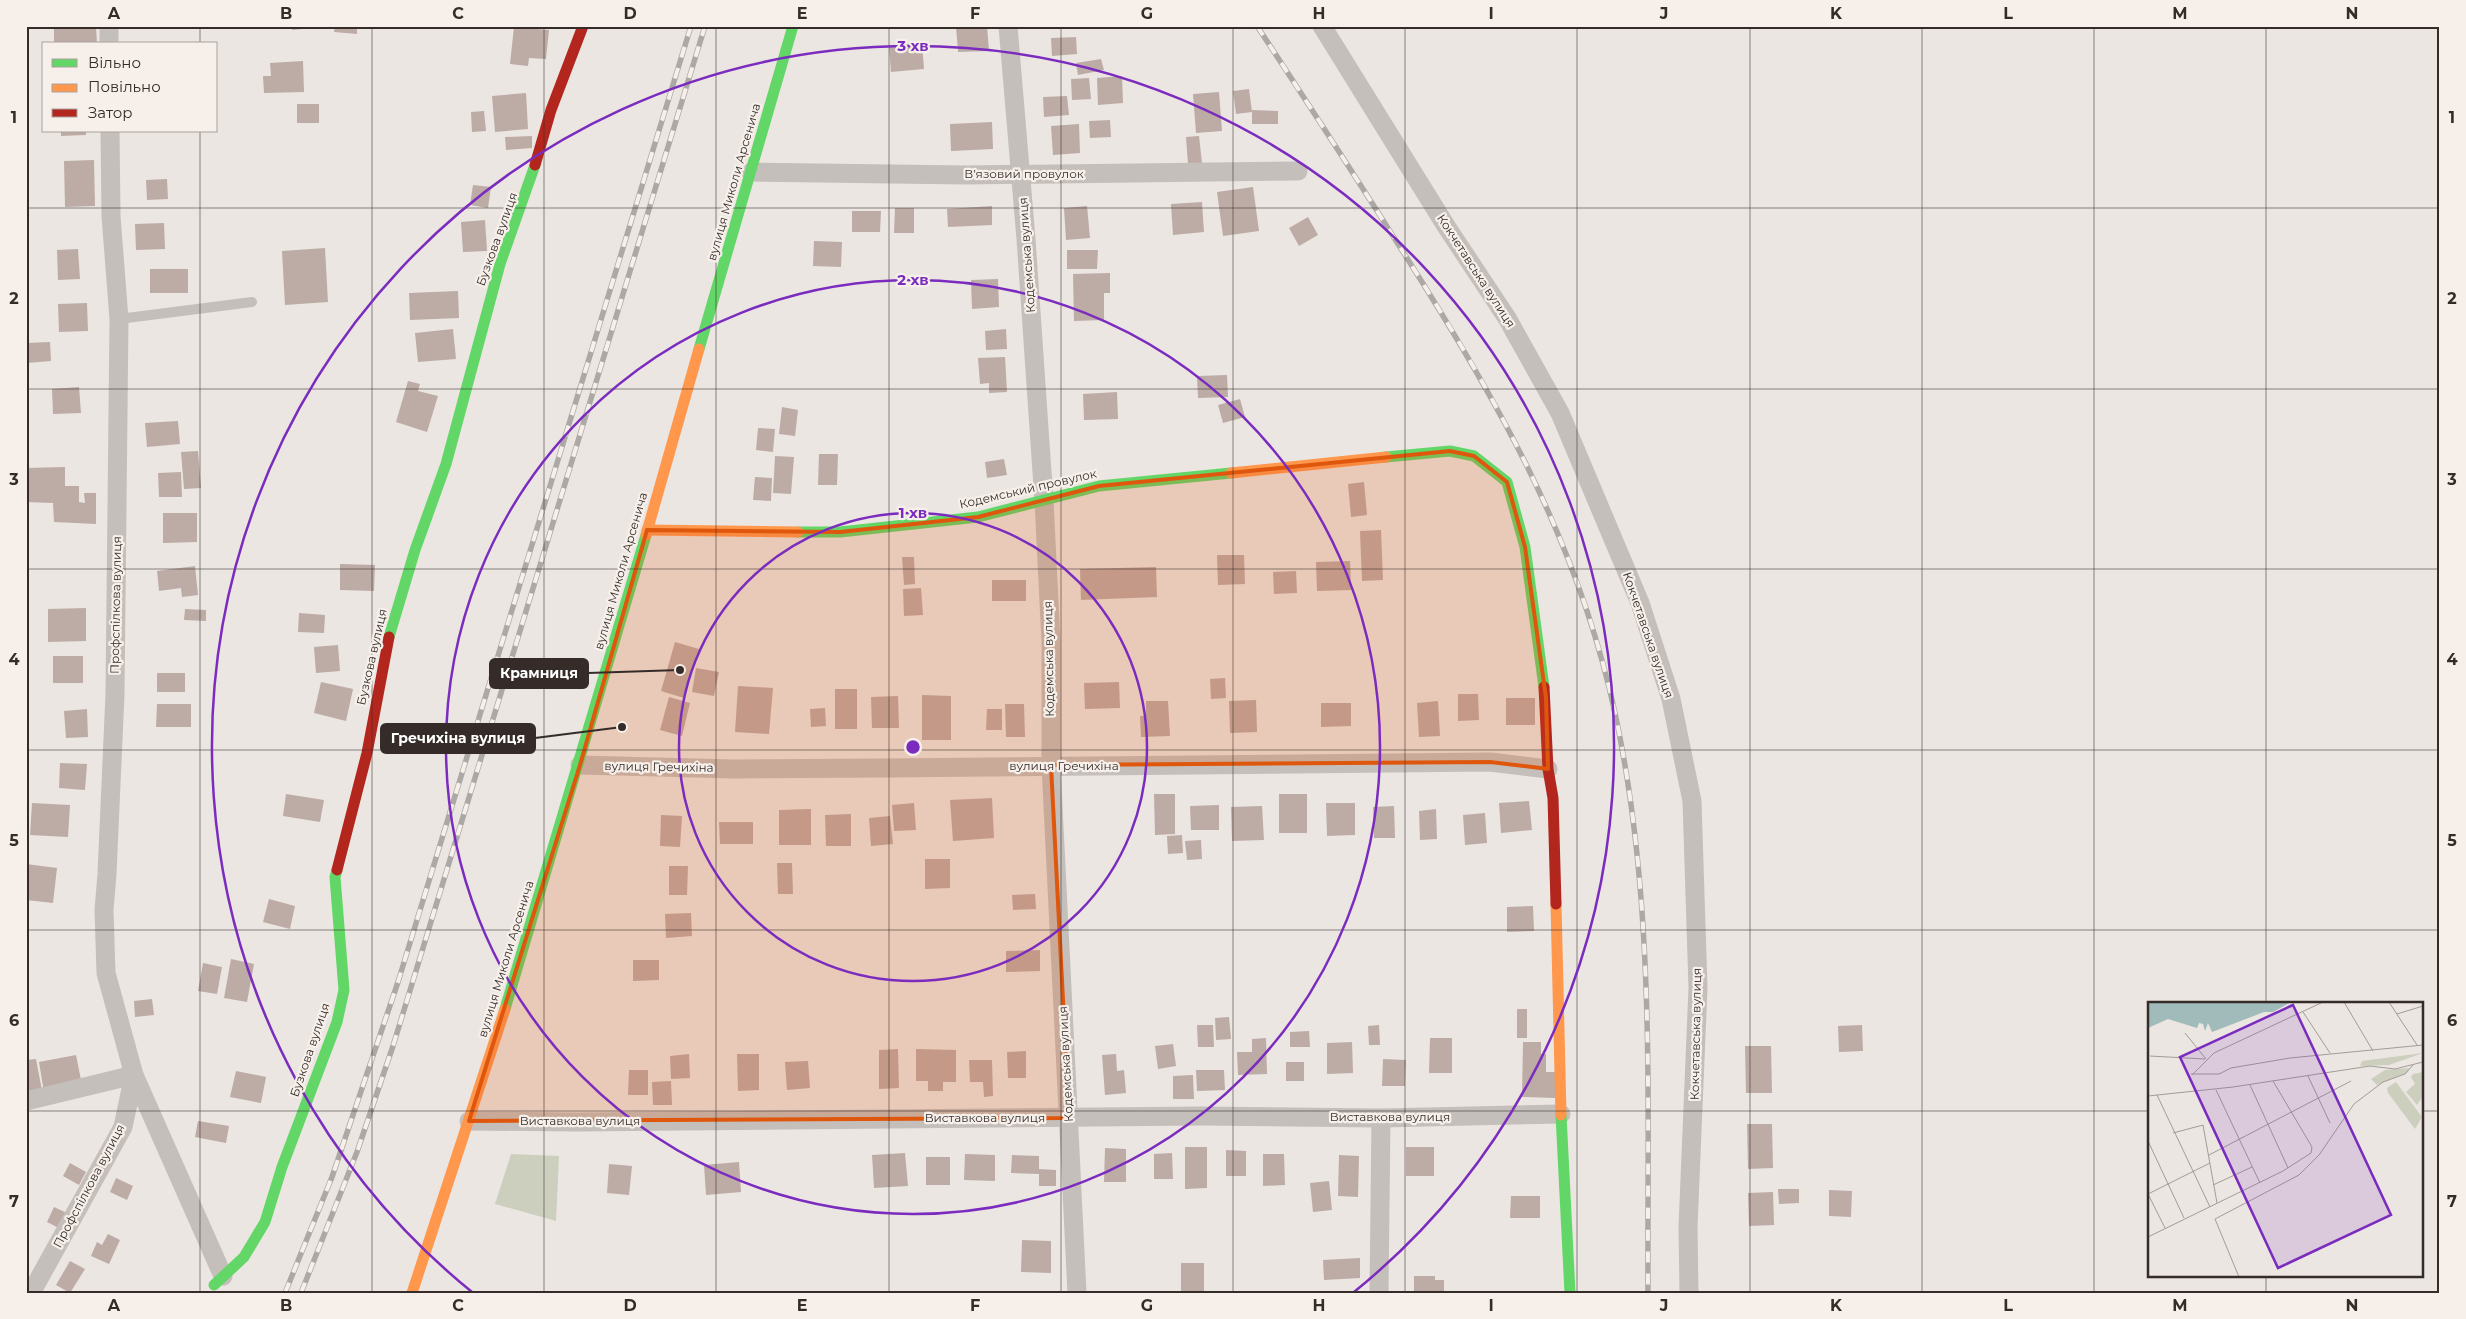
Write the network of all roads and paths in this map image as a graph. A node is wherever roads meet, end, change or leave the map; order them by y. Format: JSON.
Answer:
{"nodes":[{"id":1,"x":109,"y":26,"type":"edge"},
{"id":2,"x":583,"y":26,"type":"edge"},
{"id":3,"x":793,"y":26,"type":"edge"},
{"id":4,"x":1008,"y":26,"type":"edge"},
{"id":5,"x":1322,"y":26,"type":"edge"},
{"id":6,"x":109,"y":42,"type":"edge"},
{"id":7,"x":110,"y":132,"type":"edge"},
{"id":8,"x":1298,"y":171,"type":"dead end"},
{"id":9,"x":751,"y":172,"type":"junction"},
{"id":10,"x":1021,"y":174,"type":"junction"},
{"id":11,"x":252,"y":302,"type":"dead end"},
{"id":12,"x":119,"y":319,"type":"junction"},
{"id":13,"x":1044,"y":501,"type":"junction"},
{"id":14,"x":647,"y":530,"type":"junction"},
{"id":15,"x":580,"y":765,"type":"junction"},
{"id":16,"x":1051,"y":765,"type":"junction"},
{"id":17,"x":1548,"y":769,"type":"junction"},
{"id":18,"x":134,"y":1075,"type":"junction"},
{"id":19,"x":26,"y":1101,"type":"edge"},
{"id":20,"x":1561,"y":1114,"type":"junction"},
{"id":21,"x":1069,"y":1118,"type":"junction"},
{"id":22,"x":1381,"y":1118,"type":"junction"},
{"id":23,"x":469,"y":1120,"type":"junction"},
{"id":24,"x":218,"y":1281,"type":"joint"},
{"id":25,"x":31,"y":1293,"type":"edge"},
{"id":26,"x":412,"y":1293,"type":"edge"},
{"id":27,"x":1077,"y":1293,"type":"edge"},
{"id":28,"x":1379,"y":1293,"type":"edge"},
{"id":29,"x":1570,"y":1293,"type":"edge"},
{"id":30,"x":1689,"y":1293,"type":"edge"}],
"edges":[{"from":1,"to":6,"type":"street"},
{"from":2,"to":24,"type":"street","name":"Бузкова вулиця"},
{"from":3,"to":9,"type":"street","name":"вулиця Миколи Арсенича"},
{"from":4,"to":10,"type":"street","name":"Кодемська вулиця"},
{"from":5,"to":30,"type":"street","name":"Кокчетавська вулиця"},
{"from":7,"to":12,"type":"street","name":"Профспілкова вулиця"},
{"from":8,"to":10,"type":"street","name":"Вʼязовий провулок"},
{"from":9,"to":10,"type":"street","name":"Вʼязовий провулок"},
{"from":9,"to":14,"type":"street","name":"вулиця Миколи Арсенича"},
{"from":10,"to":13,"type":"street","name":"Кодемська вулиця"},
{"from":11,"to":12,"type":"lane"},
{"from":12,"to":18,"type":"street","name":"Профспілкова вулиця"},
{"from":13,"to":14,"type":"street","name":"Кодемський провулок"},
{"from":13,"to":16,"type":"street","name":"Кодемська вулиця"},
{"from":13,"to":17,"type":"street","name":"Кодемський провулок"},
{"from":14,"to":15,"type":"street","name":"вулиця Миколи Арсенича"},
{"from":15,"to":16,"type":"street","name":"вулиця Гречихіна"},
{"from":15,"to":23,"type":"street","name":"вулиця Миколи Арсенича"},
{"from":16,"to":17,"type":"street","name":"вулиця Гречихіна"},
{"from":16,"to":21,"type":"street","name":"Кодемська вулиця"},
{"from":17,"to":20,"type":"street"},
{"from":18,"to":19,"type":"street"},
{"from":18,"to":24,"type":"street","name":"Профспілкова вулиця"},
{"from":18,"to":25,"type":"street","name":"Профспілкова вулиця"},
{"from":20,"to":22,"type":"street","name":"Виставкова вулиця"},
{"from":20,"to":29,"type":"street"},
{"from":21,"to":22,"type":"street","name":"Виставкова вулиця"},
{"from":21,"to":23,"type":"street","name":"Виставкова вулиця"},
{"from":21,"to":27,"type":"street","name":"Кодемська вулиця"},
{"from":22,"to":28,"type":"street"},
{"from":23,"to":26,"type":"street","name":"вулиця Миколи Арсенича"}]}
